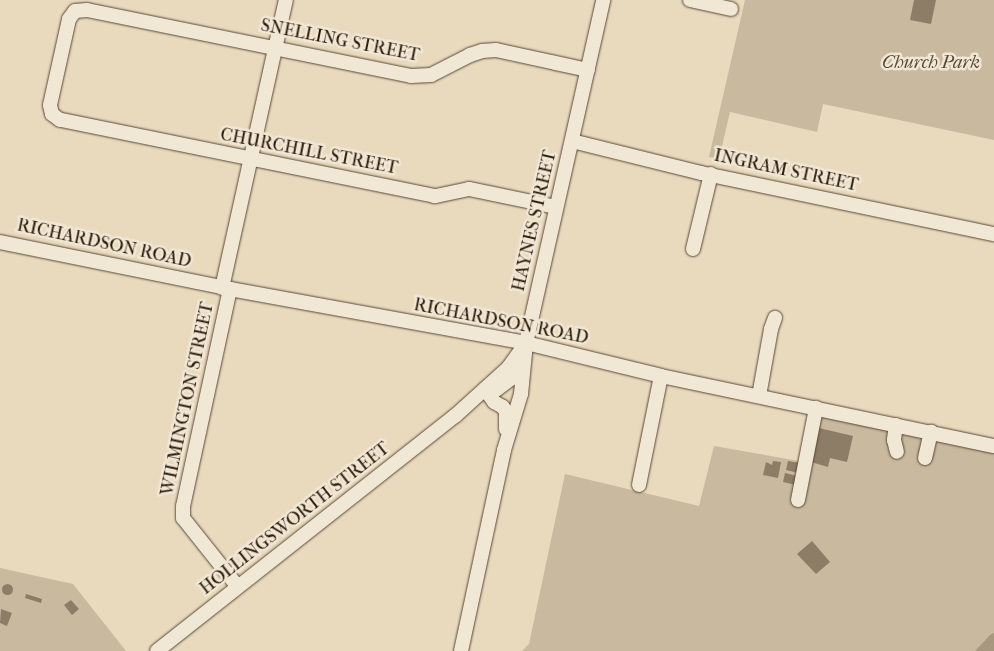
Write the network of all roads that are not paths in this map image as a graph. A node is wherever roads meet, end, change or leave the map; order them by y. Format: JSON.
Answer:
{"nodes":[{"id":1,"x":286,"y":0,"type":"edge"},
{"id":2,"x":603,"y":0,"type":"edge"},
{"id":3,"x":690,"y":0,"type":"edge"},
{"id":4,"x":731,"y":10,"type":"dead end"},
{"id":5,"x":274,"y":48,"type":"junction"},
{"id":6,"x":588,"y":70,"type":"junction"},
{"id":7,"x":55,"y":118,"type":"joint"},
{"id":8,"x":572,"y":141,"type":"junction"},
{"id":9,"x":250,"y":159,"type":"junction"},
{"id":10,"x":711,"y":174,"type":"junction"},
{"id":11,"x":556,"y":207,"type":"junction"},
{"id":12,"x":994,"y":234,"type":"edge"},
{"id":13,"x":0,"y":242,"type":"edge"},
{"id":14,"x":693,"y":249,"type":"dead end"},
{"id":15,"x":226,"y":289,"type":"junction"},
{"id":16,"x":775,"y":318,"type":"dead end"},
{"id":17,"x":526,"y":344,"type":"junction"},
{"id":18,"x":523,"y":365,"type":"junction"},
{"id":19,"x":661,"y":376,"type":"junction"},
{"id":20,"x":487,"y":392,"type":"junction"},
{"id":21,"x":759,"y":396,"type":"junction"},
{"id":22,"x":816,"y":408,"type":"junction"},
{"id":23,"x":896,"y":425,"type":"junction"},
{"id":24,"x":931,"y":432,"type":"junction"},
{"id":25,"x":994,"y":446,"type":"edge"},
{"id":26,"x":504,"y":450,"type":"junction"},
{"id":27,"x":897,"y":452,"type":"dead end"},
{"id":28,"x":925,"y":458,"type":"dead end"},
{"id":29,"x":639,"y":486,"type":"dead end"},
{"id":30,"x":798,"y":500,"type":"dead end"},
{"id":31,"x":238,"y":587,"type":"junction"},
{"id":32,"x":157,"y":651,"type":"edge"},
{"id":33,"x":461,"y":651,"type":"edge"}],
"edges":[{"from":1,"to":5,"type":"street"},
{"from":2,"to":6,"type":"street","name":"HAYNES STREET"},
{"from":3,"to":4,"type":"street"},
{"from":5,"to":6,"type":"street","name":"SNELLING STREET"},
{"from":5,"to":7,"type":"street","name":"SNELLING STREET"},
{"from":5,"to":9,"type":"street"},
{"from":6,"to":8,"type":"street","name":"HAYNES STREET"},
{"from":7,"to":9,"type":"street","name":"CHURCHILL STREET"},
{"from":8,"to":10,"type":"street","name":"INGRAM STREET"},
{"from":8,"to":11,"type":"street","name":"HAYNES STREET"},
{"from":9,"to":11,"type":"street","name":"CHURCHILL STREET"},
{"from":9,"to":15,"type":"street"},
{"from":10,"to":12,"type":"street","name":"INGRAM STREET"},
{"from":10,"to":14,"type":"street"},
{"from":11,"to":17,"type":"street","name":"HAYNES STREET"},
{"from":13,"to":15,"type":"street","name":"RICHARDSON ROAD"},
{"from":15,"to":17,"type":"street","name":"RICHARDSON ROAD"},
{"from":15,"to":31,"type":"street","name":"WILMINGTON STREET"},
{"from":16,"to":21,"type":"street"},
{"from":17,"to":18,"type":"street","name":"HAYNES STREET"},
{"from":17,"to":19,"type":"street","name":"RICHARDSON ROAD"},
{"from":17,"to":20,"type":"street","name":"HOLLINGSWORTH STREET"},
{"from":18,"to":20,"type":"street","name":"HOLLINGSWORTH STREET"},
{"from":18,"to":26,"type":"street","name":"HAYNES STREET"},
{"from":19,"to":21,"type":"street","name":"RICHARDSON ROAD"},
{"from":19,"to":29,"type":"street"},
{"from":20,"to":26,"type":"street","name":"HAYNES STREET"},
{"from":20,"to":31,"type":"street","name":"HOLLINGSWORTH STREET"},
{"from":21,"to":22,"type":"street","name":"RICHARDSON ROAD"},
{"from":22,"to":23,"type":"street","name":"RICHARDSON ROAD"},
{"from":22,"to":30,"type":"street"},
{"from":23,"to":24,"type":"street","name":"RICHARDSON ROAD"},
{"from":23,"to":27,"type":"street"},
{"from":24,"to":25,"type":"street","name":"RICHARDSON ROAD"},
{"from":24,"to":28,"type":"street"},
{"from":26,"to":33,"type":"street","name":"HAYNES STREET"},
{"from":31,"to":32,"type":"street","name":"HOLLINGSWORTH STREET"}]}
